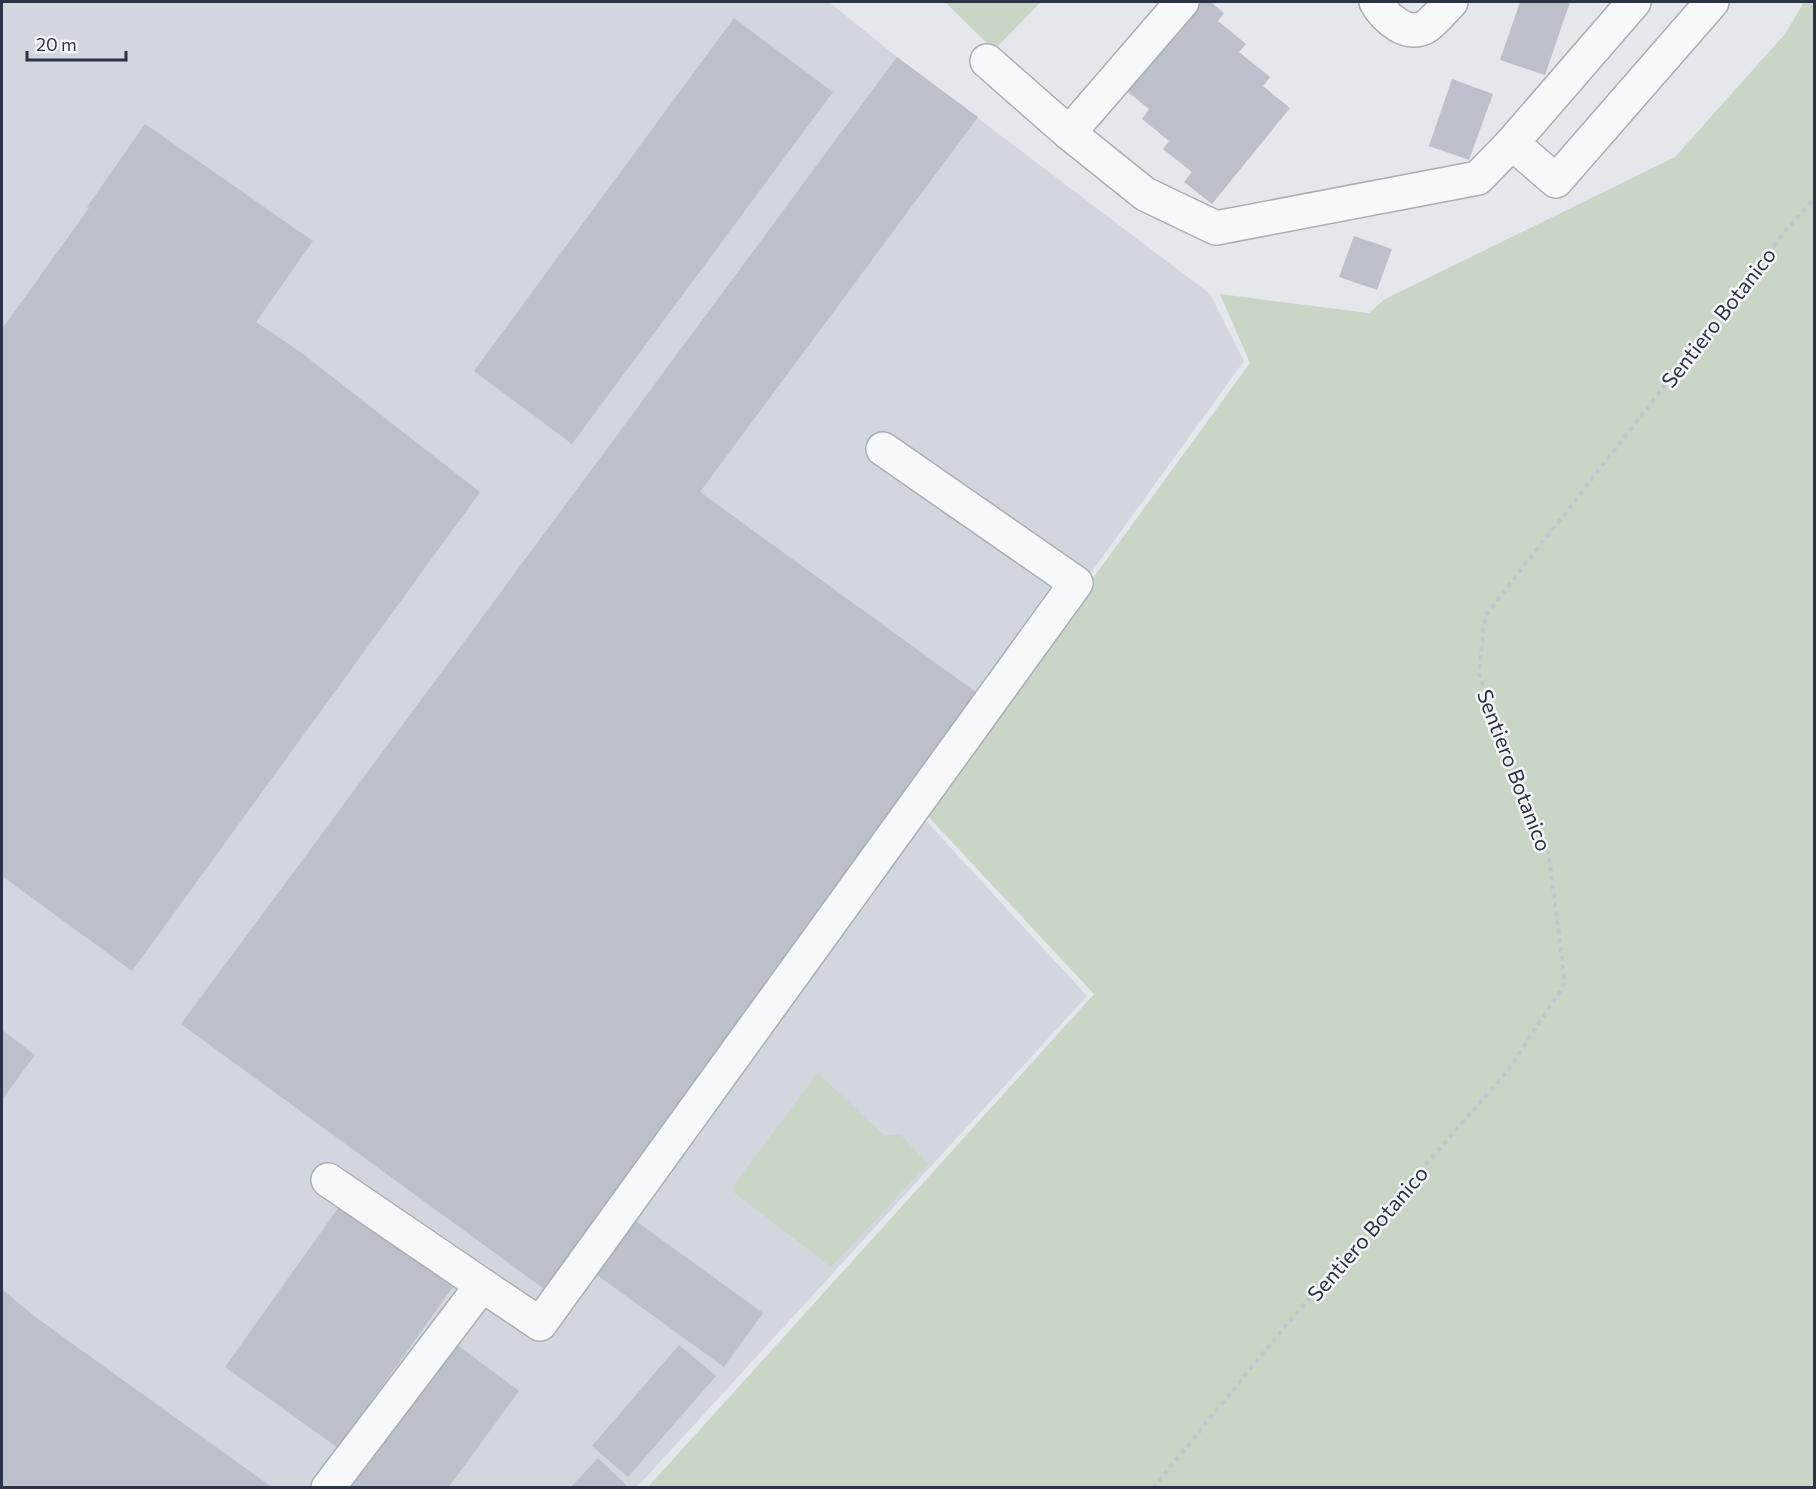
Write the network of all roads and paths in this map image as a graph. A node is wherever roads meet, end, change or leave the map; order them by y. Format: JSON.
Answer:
{"nodes":[{"id":1,"x":1182,"y":2,"type":"edge"},
{"id":2,"x":1376,"y":2,"type":"edge"},
{"id":3,"x":1450,"y":2,"type":"edge"},
{"id":4,"x":1634,"y":2,"type":"edge"},
{"id":5,"x":1712,"y":2,"type":"edge"},
{"id":6,"x":987,"y":61,"type":"dead end"},
{"id":7,"x":1069,"y":133,"type":"junction"},
{"id":8,"x":1512,"y":143,"type":"junction"},
{"id":9,"x":1815,"y":199,"type":"edge"},
{"id":10,"x":884,"y":449,"type":"dead end"},
{"id":11,"x":328,"y":1180,"type":"dead end"},
{"id":12,"x":482,"y":1285,"type":"junction"},
{"id":13,"x":328,"y":1488,"type":"edge"},
{"id":14,"x":1152,"y":1488,"type":"edge"}],
"edges":[{"from":1,"to":7,"type":"lane"},
{"from":2,"to":3,"type":"lane"},
{"from":4,"to":8,"type":"lane"},
{"from":5,"to":8,"type":"lane"},
{"from":6,"to":7,"type":"lane"},
{"from":7,"to":8,"type":"lane"},
{"from":9,"to":14,"type":"path","name":"Sentiero Botanico"},
{"from":10,"to":12,"type":"lane"},
{"from":11,"to":12,"type":"lane"},
{"from":12,"to":13,"type":"lane"}]}
